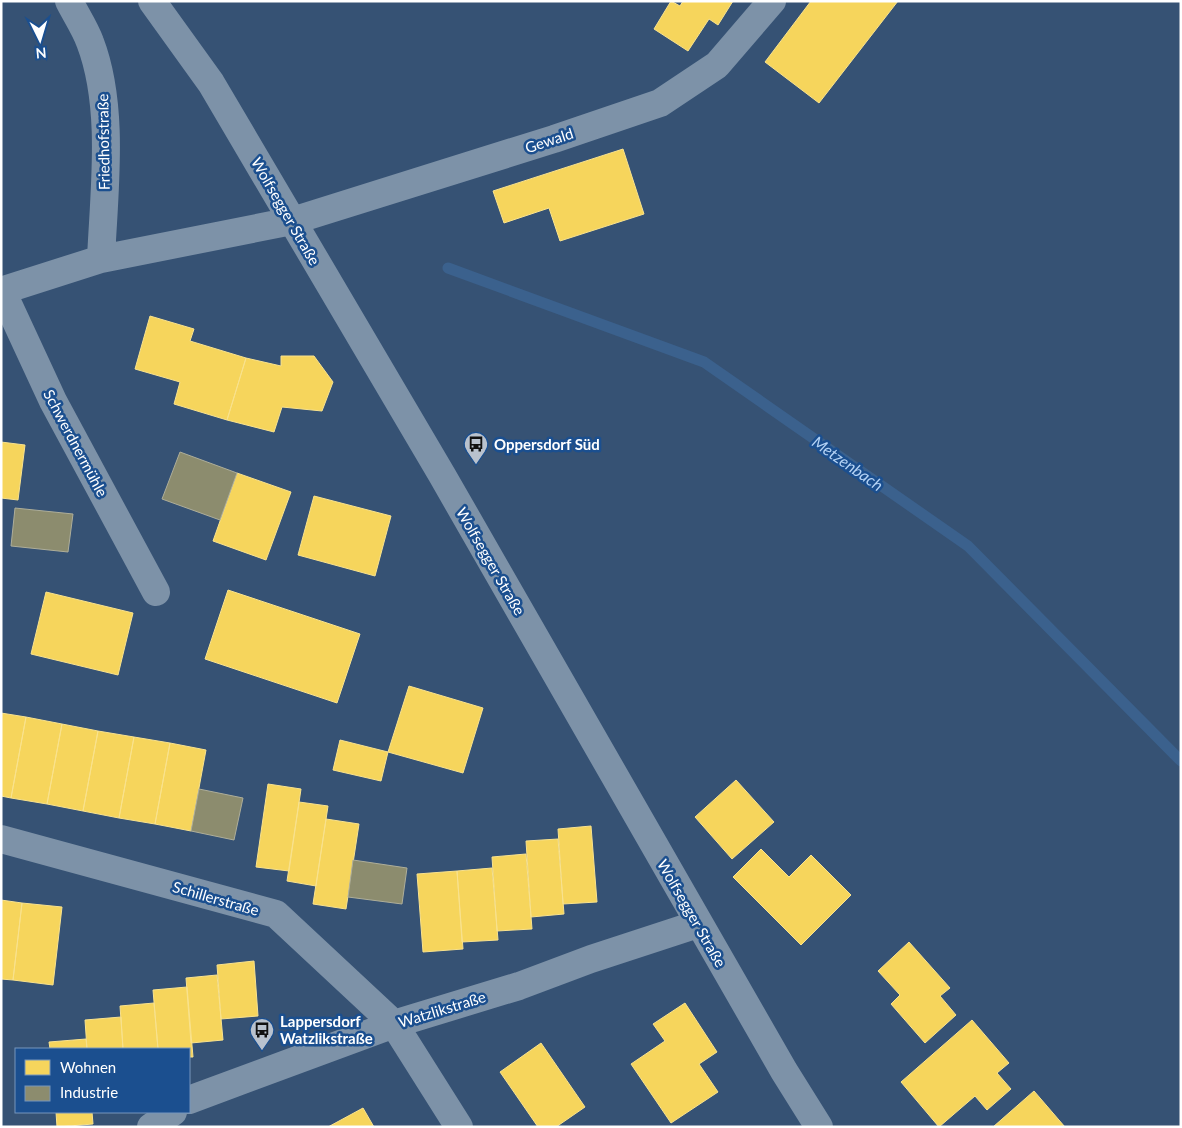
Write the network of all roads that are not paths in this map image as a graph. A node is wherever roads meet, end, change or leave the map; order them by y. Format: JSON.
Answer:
{"nodes":[{"id":1,"x":69,"y":1,"type":"edge"},
{"id":2,"x":152,"y":1,"type":"edge"},
{"id":3,"x":772,"y":1,"type":"edge"},
{"id":4,"x":292,"y":221,"type":"junction"},
{"id":5,"x":101,"y":259,"type":"junction"},
{"id":6,"x":2,"y":291,"type":"edge"},
{"id":7,"x":156,"y":592,"type":"dead end"},
{"id":8,"x":1,"y":838,"type":"edge"},
{"id":9,"x":698,"y":924,"type":"junction"},
{"id":10,"x":394,"y":1024,"type":"junction"},
{"id":11,"x":190,"y":1100,"type":"edge"},
{"id":12,"x":172,"y":1113,"type":"edge"},
{"id":13,"x":151,"y":1127,"type":"edge"},
{"id":14,"x":459,"y":1127,"type":"edge"},
{"id":15,"x":819,"y":1127,"type":"edge"}],
"edges":[{"from":1,"to":5,"type":"street","name":"Friedhofstraße"},
{"from":2,"to":4,"type":"street","name":"Wolfsegger Straße"},
{"from":3,"to":4,"type":"street","name":"Gewald"},
{"from":4,"to":5,"type":"street","name":"Schwerdnermühle"},
{"from":4,"to":9,"type":"street","name":"Wolfsegger Straße"},
{"from":5,"to":6,"type":"street","name":"Schwerdnermühle"},
{"from":6,"to":7,"type":"street","name":"Schwerdnermühle"},
{"from":8,"to":10,"type":"street","name":"Schillerstraße"},
{"from":9,"to":10,"type":"street","name":"Watzlikstraße"},
{"from":9,"to":15,"type":"street","name":"Wolfsegger Straße"},
{"from":10,"to":11,"type":"street","name":"Watzlikstraße"},
{"from":10,"to":14,"type":"street","name":"Schillerstraße"},
{"from":12,"to":13,"type":"street"}]}
